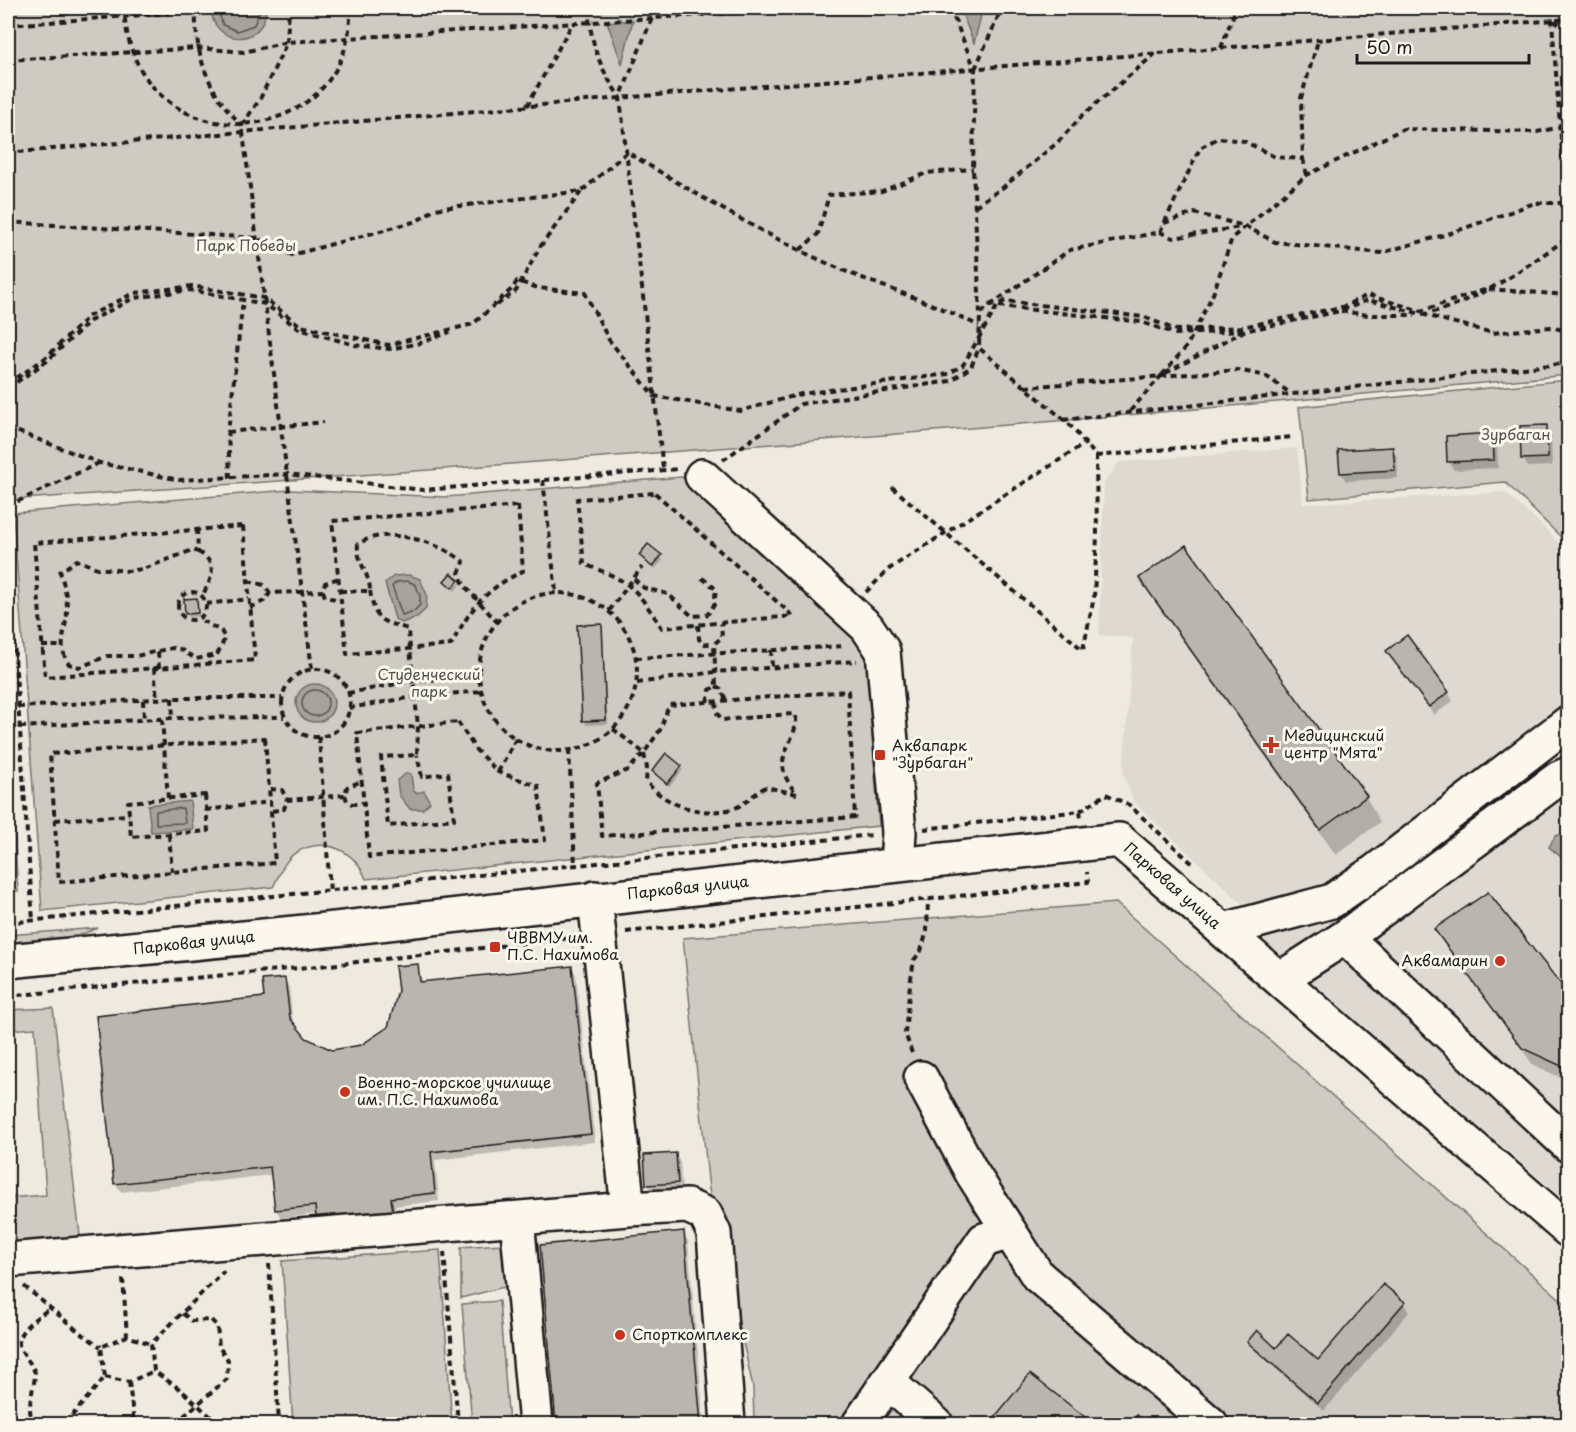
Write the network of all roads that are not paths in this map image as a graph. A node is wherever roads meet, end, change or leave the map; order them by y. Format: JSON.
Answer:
{"nodes":[{"id":1,"x":702,"y":476,"type":"road end"},
{"id":2,"x":1569,"y":723,"type":"edge"},
{"id":3,"x":1569,"y":774,"type":"edge"},
{"id":4,"x":897,"y":866,"type":"junction"},
{"id":5,"x":595,"y":898,"type":"junction"},
{"id":6,"x":1224,"y":930,"type":"junction"},
{"id":7,"x":1346,"y":937,"type":"junction"},
{"id":8,"x":8,"y":961,"type":"edge"},
{"id":9,"x":1280,"y":979,"type":"junction"},
{"id":10,"x":921,"y":1078,"type":"road end"},
{"id":11,"x":1569,"y":1145,"type":"edge"},
{"id":12,"x":628,"y":1209,"type":"junction"},
{"id":13,"x":517,"y":1219,"type":"junction"},
{"id":14,"x":1569,"y":1230,"type":"edge"},
{"id":15,"x":1010,"y":1232,"type":"junction"},
{"id":16,"x":9,"y":1260,"type":"edge"},
{"id":17,"x":888,"y":1382,"type":"junction"},
{"id":18,"x":536,"y":1425,"type":"edge"},
{"id":19,"x":728,"y":1425,"type":"edge"},
{"id":20,"x":859,"y":1425,"type":"edge"},
{"id":21,"x":936,"y":1425,"type":"edge"},
{"id":22,"x":1211,"y":1425,"type":"edge"}],
"edges":[{"from":1,"to":4,"type":"street"},
{"from":2,"to":6,"type":"street"},
{"from":3,"to":7,"type":"street"},
{"from":4,"to":5,"type":"street","name":"Парковая улица"},
{"from":4,"to":6,"type":"street","name":"Парковая улица"},
{"from":5,"to":8,"type":"street","name":"Парковая улица"},
{"from":5,"to":12,"type":"street"},
{"from":6,"to":9,"type":"street","name":"Парковая улица"},
{"from":7,"to":9,"type":"street"},
{"from":7,"to":11,"type":"street"},
{"from":9,"to":14,"type":"street","name":"Парковая улица"},
{"from":10,"to":15,"type":"street"},
{"from":12,"to":13,"type":"street"},
{"from":12,"to":19,"type":"street"},
{"from":13,"to":16,"type":"street"},
{"from":13,"to":18,"type":"street"},
{"from":15,"to":17,"type":"street"},
{"from":15,"to":22,"type":"street"},
{"from":17,"to":20,"type":"street"},
{"from":17,"to":21,"type":"street"}]}
